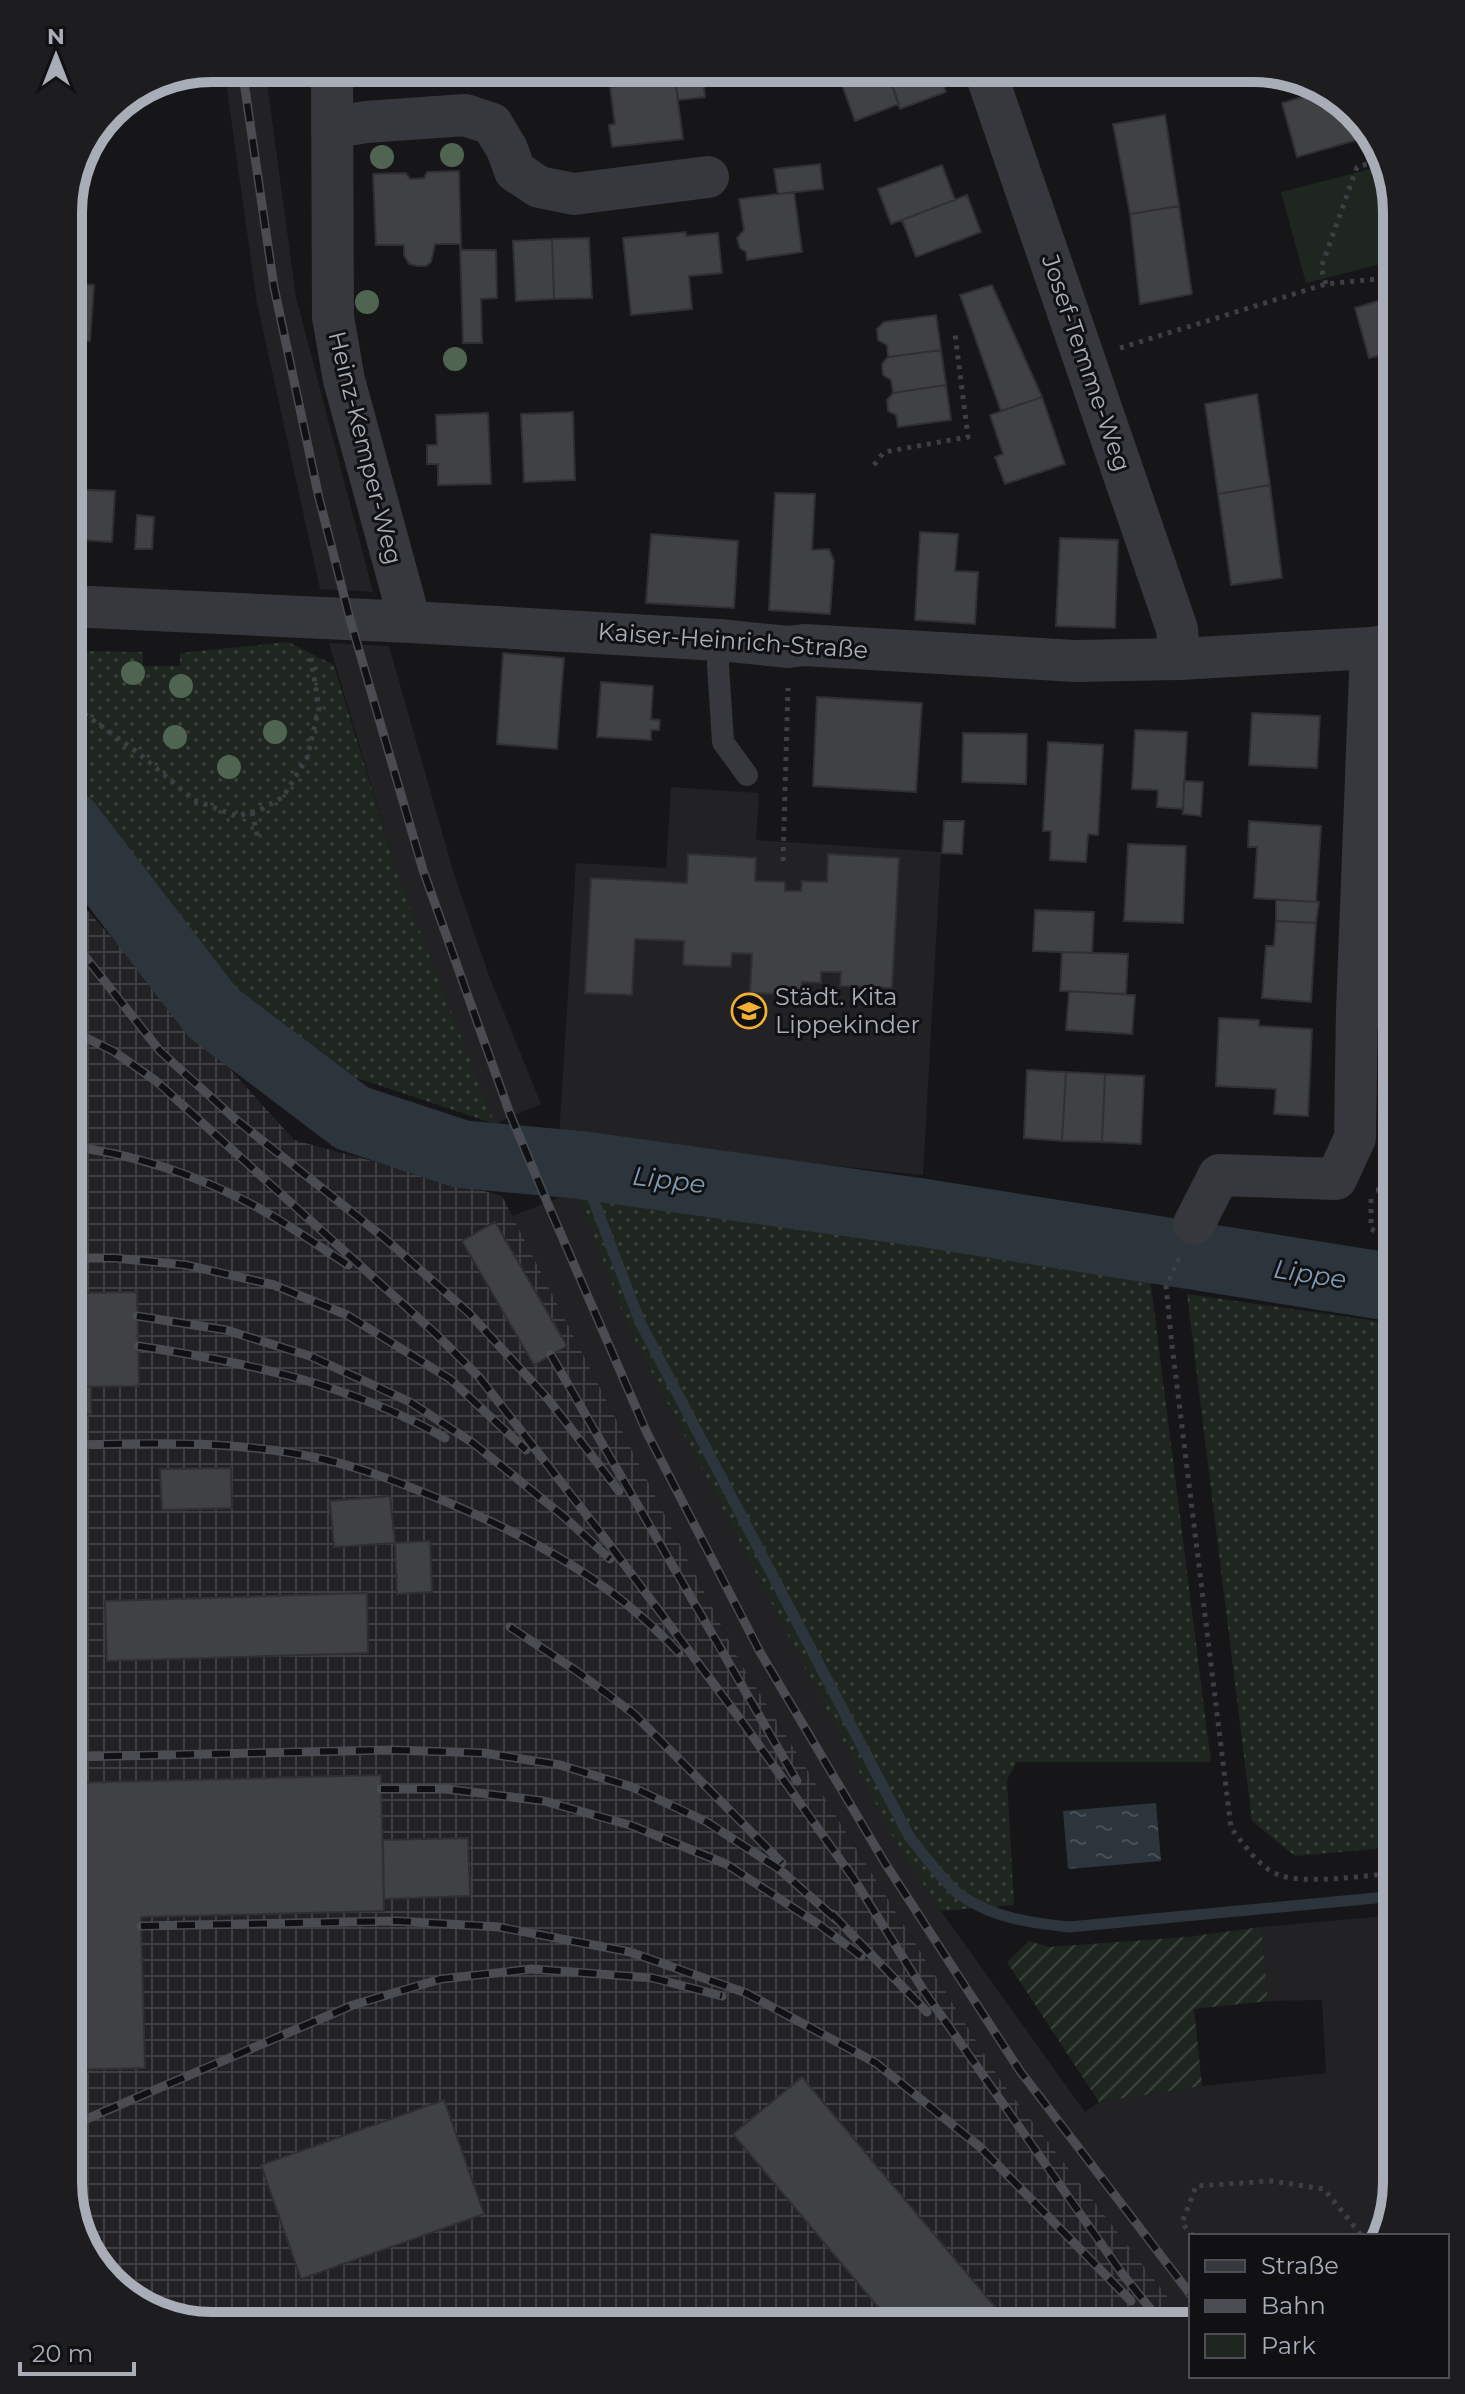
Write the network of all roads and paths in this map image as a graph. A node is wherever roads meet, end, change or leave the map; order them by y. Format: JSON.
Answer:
{"nodes":[{"id":1,"x":332,"y":82,"type":"edge"},
{"id":2,"x":989,"y":82,"type":"edge"},
{"id":3,"x":332,"y":128,"type":"junction"},
{"id":4,"x":1373,"y":162,"type":"edge"},
{"id":5,"x":708,"y":177,"type":"dead end"},
{"id":6,"x":1383,"y":278,"type":"edge"},
{"id":7,"x":1326,"y":284,"type":"junction"},
{"id":8,"x":955,"y":334,"type":"dead end"},
{"id":9,"x":1085,"y":359,"type":"junction"},
{"id":10,"x":874,"y":465,"type":"dead end"},
{"id":11,"x":82,"y":607,"type":"edge"},
{"id":12,"x":305,"y":617,"type":"junction"},
{"id":13,"x":410,"y":622,"type":"junction"},
{"id":14,"x":719,"y":640,"type":"junction"},
{"id":15,"x":1383,"y":646,"type":"edge"},
{"id":16,"x":789,"y":647,"type":"junction"},
{"id":17,"x":1179,"y":659,"type":"junction"},
{"id":18,"x":1383,"y":698,"type":"edge"},
{"id":19,"x":82,"y":712,"type":"edge"},
{"id":20,"x":747,"y":775,"type":"dead end"},
{"id":21,"x":252,"y":812,"type":"junction"},
{"id":22,"x":258,"y":839,"type":"dead end"},
{"id":23,"x":783,"y":861,"type":"dead end"},
{"id":24,"x":1377,"y":1007,"type":"edge"},
{"id":25,"x":1383,"y":1202,"type":"edge"},
{"id":26,"x":1194,"y":1224,"type":"joint"},
{"id":27,"x":1383,"y":1235,"type":"edge"},
{"id":28,"x":1383,"y":1874,"type":"edge"},
{"id":29,"x":1191,"y":2234,"type":"edge"},
{"id":30,"x":1360,"y":2234,"type":"edge"}],
"edges":[{"from":1,"to":3,"type":"street","name":"Heinz-Kemper-Weg"},
{"from":2,"to":9,"type":"street","name":"Josef-Temme-Weg"},
{"from":3,"to":5,"type":"street"},
{"from":3,"to":13,"type":"street","name":"Heinz-Kemper-Weg"},
{"from":4,"to":7,"type":"path"},
{"from":6,"to":7,"type":"path"},
{"from":7,"to":9,"type":"path"},
{"from":8,"to":10,"type":"path"},
{"from":9,"to":17,"type":"street","name":"Josef-Temme-Weg"},
{"from":11,"to":12,"type":"street","name":"Kaiser-Heinrich-Straße"},
{"from":12,"to":13,"type":"street","name":"Kaiser-Heinrich-Straße"},
{"from":12,"to":21,"type":"path"},
{"from":13,"to":14,"type":"street","name":"Kaiser-Heinrich-Straße"},
{"from":14,"to":16,"type":"street","name":"Kaiser-Heinrich-Straße"},
{"from":14,"to":20,"type":"lane"},
{"from":15,"to":17,"type":"street","name":"Kaiser-Heinrich-Straße"},
{"from":16,"to":17,"type":"street","name":"Kaiser-Heinrich-Straße"},
{"from":16,"to":23,"type":"path"},
{"from":18,"to":24,"type":"street"},
{"from":19,"to":21,"type":"path"},
{"from":21,"to":22,"type":"path"},
{"from":24,"to":26,"type":"street"},
{"from":25,"to":27,"type":"path"},
{"from":26,"to":28,"type":"path"},
{"from":29,"to":30,"type":"path"}]}
